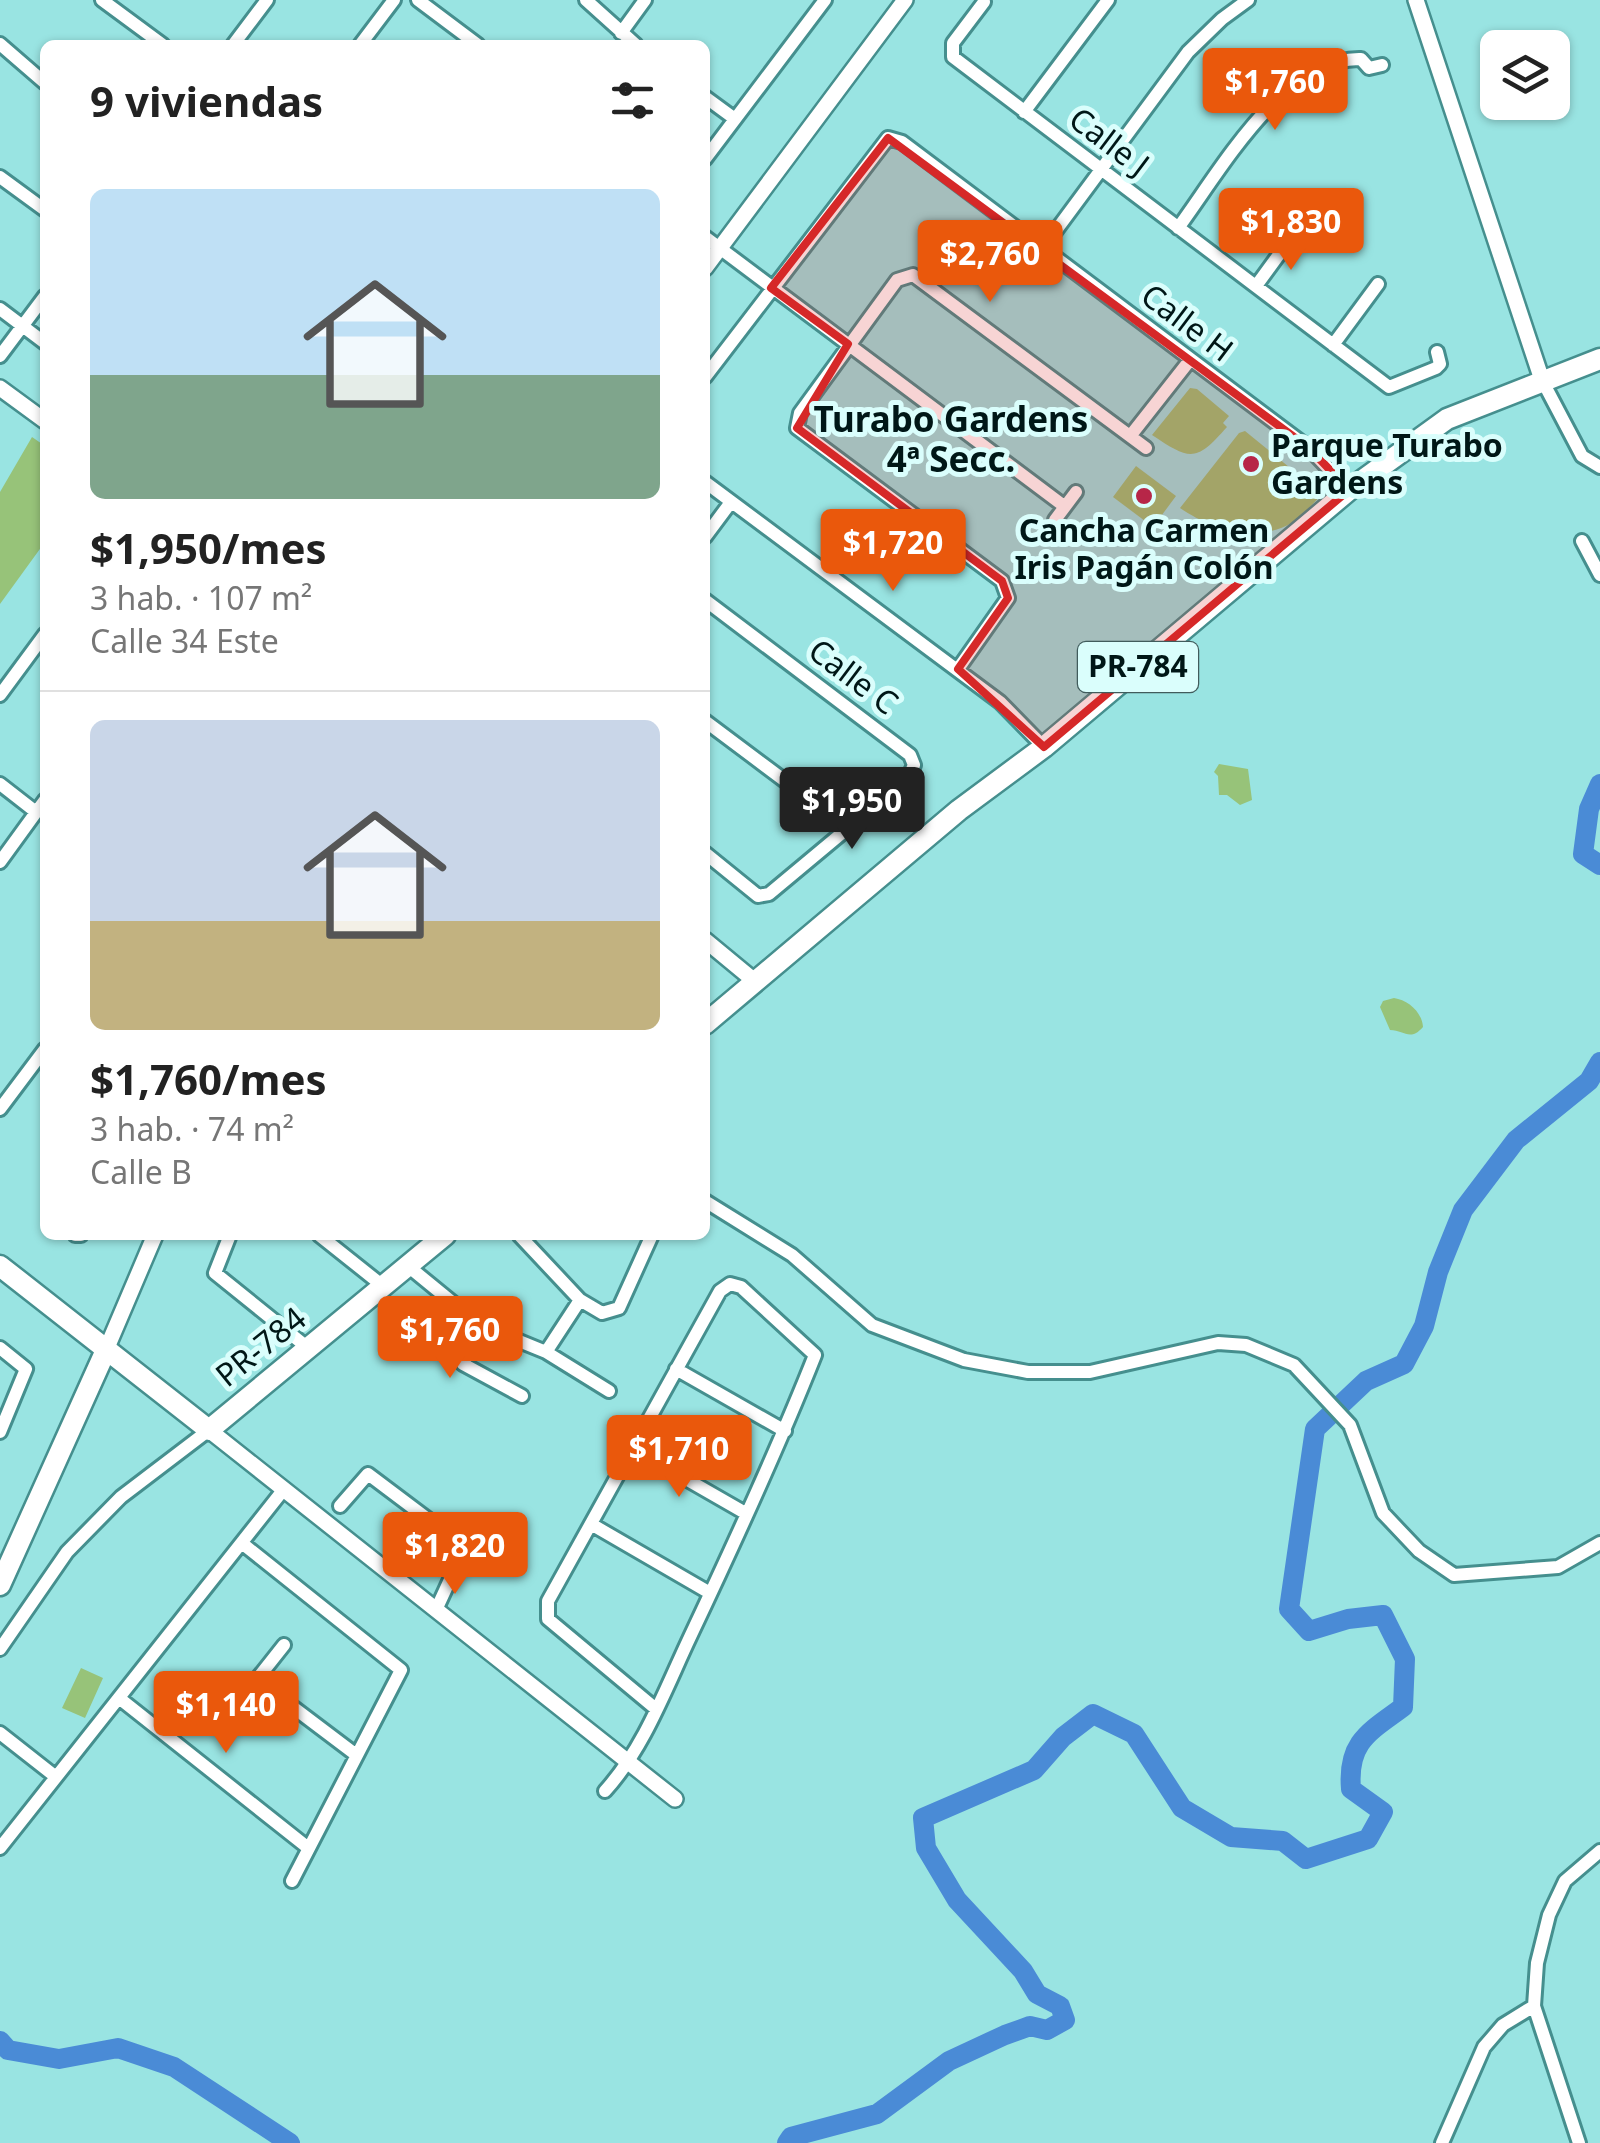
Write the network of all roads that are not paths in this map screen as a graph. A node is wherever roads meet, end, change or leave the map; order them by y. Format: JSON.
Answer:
{"nodes":[{"id":1,"x":102,"y":0,"type":"edge"},
{"id":2,"x":266,"y":0,"type":"edge"},
{"id":3,"x":394,"y":0,"type":"edge"},
{"id":4,"x":418,"y":0,"type":"edge"},
{"id":5,"x":586,"y":0,"type":"edge"},
{"id":6,"x":646,"y":0,"type":"edge"},
{"id":7,"x":826,"y":0,"type":"edge"},
{"id":8,"x":904,"y":0,"type":"edge"},
{"id":9,"x":1108,"y":0,"type":"edge"},
{"id":10,"x":1248,"y":0,"type":"edge"},
{"id":11,"x":1416,"y":0,"type":"edge"},
{"id":12,"x":984,"y":2,"type":"edge"},
{"id":13,"x":621,"y":33,"type":"junction"},
{"id":14,"x":157,"y":40,"type":"edge"},
{"id":15,"x":237,"y":40,"type":"edge"},
{"id":16,"x":364,"y":40,"type":"edge"},
{"id":17,"x":471,"y":40,"type":"edge"},
{"id":18,"x":630,"y":40,"type":"edge"},
{"id":19,"x":0,"y":44,"type":"edge"},
{"id":20,"x":1382,"y":66,"type":"dead end"},
{"id":21,"x":40,"y":78,"type":"edge"},
{"id":22,"x":710,"y":102,"type":"edge"},
{"id":23,"x":1024,"y":112,"type":"junction"},
{"id":24,"x":735,"y":119,"type":"junction"},
{"id":25,"x":710,"y":152,"type":"edge"},
{"id":26,"x":1101,"y":171,"type":"junction"},
{"id":27,"x":0,"y":177,"type":"edge"},
{"id":28,"x":40,"y":206,"type":"edge"},
{"id":29,"x":1178,"y":228,"type":"junction"},
{"id":30,"x":1320,"y":230,"type":"dead end"},
{"id":31,"x":710,"y":241,"type":"edge"},
{"id":32,"x":720,"y":248,"type":"junction"},
{"id":33,"x":1043,"y":248,"type":"junction"},
{"id":34,"x":710,"y":261,"type":"edge"},
{"id":35,"x":1378,"y":284,"type":"dead end"},
{"id":36,"x":1256,"y":286,"type":"junction"},
{"id":37,"x":771,"y":288,"type":"junction"},
{"id":38,"x":40,"y":303,"type":"edge"},
{"id":39,"x":0,"y":309,"type":"edge"},
{"id":40,"x":22,"y":326,"type":"junction"},
{"id":41,"x":40,"y":339,"type":"edge"},
{"id":42,"x":848,"y":344,"type":"junction"},
{"id":43,"x":1333,"y":344,"type":"junction"},
{"id":44,"x":1437,"y":352,"type":"dead end"},
{"id":45,"x":0,"y":356,"type":"edge"},
{"id":46,"x":1600,"y":359,"type":"edge"},
{"id":47,"x":1190,"y":360,"type":"junction"},
{"id":48,"x":710,"y":370,"type":"edge"},
{"id":49,"x":1542,"y":380,"type":"junction"},
{"id":50,"x":0,"y":388,"type":"edge"},
{"id":51,"x":40,"y":418,"type":"edge"},
{"id":52,"x":1131,"y":436,"type":"junction"},
{"id":53,"x":1146,"y":448,"type":"dead end"},
{"id":54,"x":1600,"y":467,"type":"edge"},
{"id":55,"x":710,"y":486,"type":"edge"},
{"id":56,"x":1349,"y":490,"type":"junction"},
{"id":57,"x":1076,"y":492,"type":"dead end"},
{"id":58,"x":731,"y":502,"type":"junction"},
{"id":59,"x":1064,"y":506,"type":"junction"},
{"id":60,"x":1055,"y":520,"type":"dead end"},
{"id":61,"x":710,"y":530,"type":"edge"},
{"id":62,"x":1582,"y":540,"type":"dead end"},
{"id":63,"x":1600,"y":575,"type":"edge"},
{"id":64,"x":710,"y":604,"type":"edge"},
{"id":65,"x":40,"y":641,"type":"edge"},
{"id":66,"x":958,"y":669,"type":"junction"},
{"id":67,"x":0,"y":695,"type":"edge"},
{"id":68,"x":710,"y":725,"type":"edge"},
{"id":69,"x":1044,"y":747,"type":"junction"},
{"id":70,"x":0,"y":784,"type":"edge"},
{"id":71,"x":40,"y":805,"type":"edge"},
{"id":72,"x":40,"y":807,"type":"edge"},
{"id":73,"x":848,"y":828,"type":"junction"},
{"id":74,"x":710,"y":858,"type":"edge"},
{"id":75,"x":0,"y":862,"type":"edge"},
{"id":76,"x":710,"y":944,"type":"edge"},
{"id":77,"x":757,"y":983,"type":"junction"},
{"id":78,"x":710,"y":1020,"type":"edge"},
{"id":79,"x":40,"y":1056,"type":"edge"},
{"id":80,"x":0,"y":1110,"type":"edge"},
{"id":81,"x":710,"y":1205,"type":"edge"},
{"id":82,"x":154,"y":1240,"type":"edge"},
{"id":83,"x":228,"y":1240,"type":"edge"},
{"id":84,"x":324,"y":1240,"type":"edge"},
{"id":85,"x":439,"y":1240,"type":"edge"},
{"id":86,"x":524,"y":1240,"type":"edge"},
{"id":87,"x":650,"y":1240,"type":"edge"},
{"id":88,"x":0,"y":1266,"type":"edge"},
{"id":89,"x":408,"y":1266,"type":"junction"},
{"id":90,"x":383,"y":1286,"type":"junction"},
{"id":91,"x":580,"y":1300,"type":"junction"},
{"id":92,"x":480,"y":1325,"type":"junction"},
{"id":93,"x":0,"y":1348,"type":"edge"},
{"id":94,"x":308,"y":1348,"type":"junction"},
{"id":95,"x":106,"y":1350,"type":"junction"},
{"id":96,"x":546,"y":1352,"type":"junction"},
{"id":97,"x":676,"y":1369,"type":"junction"},
{"id":98,"x":609,"y":1391,"type":"dead end"},
{"id":99,"x":522,"y":1396,"type":"dead end"},
{"id":100,"x":209,"y":1430,"type":"junction"},
{"id":101,"x":0,"y":1432,"type":"edge"},
{"id":102,"x":784,"y":1432,"type":"junction"},
{"id":103,"x":632,"y":1448,"type":"junction"},
{"id":104,"x":284,"y":1489,"type":"junction"},
{"id":105,"x":340,"y":1506,"type":"dead end"},
{"id":106,"x":746,"y":1514,"type":"junction"},
{"id":107,"x":591,"y":1524,"type":"junction"},
{"id":108,"x":1600,"y":1543,"type":"edge"},
{"id":109,"x":243,"y":1544,"type":"junction"},
{"id":110,"x":0,"y":1586,"type":"edge"},
{"id":111,"x":710,"y":1593,"type":"junction"},
{"id":112,"x":436,"y":1610,"type":"junction"},
{"id":113,"x":284,"y":1644,"type":"dead end"},
{"id":114,"x":0,"y":1649,"type":"edge"},
{"id":115,"x":258,"y":1680,"type":"junction"},
{"id":116,"x":119,"y":1698,"type":"junction"},
{"id":117,"x":656,"y":1709,"type":"junction"},
{"id":118,"x":227,"y":1717,"type":"dead end"},
{"id":119,"x":0,"y":1734,"type":"edge"},
{"id":120,"x":355,"y":1754,"type":"junction"},
{"id":121,"x":628,"y":1765,"type":"junction"},
{"id":122,"x":56,"y":1777,"type":"junction"},
{"id":123,"x":605,"y":1791,"type":"dead end"},
{"id":124,"x":675,"y":1799,"type":"dead end"},
{"id":125,"x":307,"y":1846,"type":"junction"},
{"id":126,"x":0,"y":1848,"type":"edge"},
{"id":127,"x":1600,"y":1851,"type":"edge"},
{"id":128,"x":292,"y":1880,"type":"dead end"},
{"id":129,"x":1534,"y":2006,"type":"junction"},
{"id":130,"x":1442,"y":2143,"type":"edge"},
{"id":131,"x":1580,"y":2143,"type":"edge"}],
"edges":[{"from":1,"to":14,"type":"street"},
{"from":2,"to":15,"type":"street"},
{"from":3,"to":16,"type":"street"},
{"from":4,"to":17,"type":"street"},
{"from":5,"to":13,"type":"street"},
{"from":6,"to":13,"type":"street"},
{"from":7,"to":24,"type":"street"},
{"from":8,"to":32,"type":"street"},
{"from":9,"to":23,"type":"street"},
{"from":10,"to":26,"type":"street"},
{"from":11,"to":49,"type":"street"},
{"from":12,"to":23,"type":"street","name":"Calle J"},
{"from":13,"to":18,"type":"street"},
{"from":19,"to":21,"type":"street"},
{"from":20,"to":29,"type":"street"},
{"from":22,"to":24,"type":"street"},
{"from":23,"to":26,"type":"street","name":"Calle J"},
{"from":24,"to":25,"type":"street"},
{"from":26,"to":29,"type":"street","name":"Calle J"},
{"from":26,"to":33,"type":"street"},
{"from":27,"to":28,"type":"street"},
{"from":29,"to":36,"type":"street","name":"Calle J"},
{"from":30,"to":36,"type":"street"},
{"from":31,"to":32,"type":"street"},
{"from":32,"to":34,"type":"street"},
{"from":32,"to":37,"type":"street"},
{"from":33,"to":37,"type":"street","name":"Calle H"},
{"from":33,"to":47,"type":"street","name":"Calle H"},
{"from":35,"to":43,"type":"street"},
{"from":36,"to":43,"type":"street","name":"Calle J"},
{"from":37,"to":42,"type":"street"},
{"from":37,"to":48,"type":"street"},
{"from":38,"to":40,"type":"street"},
{"from":39,"to":40,"type":"street"},
{"from":40,"to":41,"type":"street"},
{"from":40,"to":45,"type":"street"},
{"from":42,"to":52,"type":"street"},
{"from":42,"to":59,"type":"street"},
{"from":42,"to":66,"type":"street"},
{"from":43,"to":44,"type":"street","name":"Calle J"},
{"from":46,"to":49,"type":"main road","name":"PR-784","number":"PR-784"},
{"from":47,"to":52,"type":"street"},
{"from":47,"to":56,"type":"street","name":"Calle H"},
{"from":49,"to":54,"type":"street"},
{"from":49,"to":56,"type":"main road","name":"PR-784","number":"PR-784"},
{"from":50,"to":51,"type":"street"},
{"from":52,"to":53,"type":"street"},
{"from":55,"to":58,"type":"street"},
{"from":56,"to":69,"type":"main road","name":"PR-784","number":"PR-784"},
{"from":57,"to":59,"type":"street"},
{"from":58,"to":61,"type":"street"},
{"from":58,"to":66,"type":"street"},
{"from":59,"to":60,"type":"street"},
{"from":62,"to":63,"type":"street"},
{"from":64,"to":73,"type":"street","name":"Calle C"},
{"from":65,"to":67,"type":"street"},
{"from":66,"to":69,"type":"street"},
{"from":68,"to":73,"type":"street"},
{"from":69,"to":77,"type":"main road","name":"PR-784","number":"PR-784"},
{"from":70,"to":71,"type":"street"},
{"from":72,"to":75,"type":"street"},
{"from":73,"to":74,"type":"street"},
{"from":76,"to":77,"type":"street"},
{"from":77,"to":78,"type":"main road","name":"PR-784","number":"PR-784"},
{"from":79,"to":80,"type":"street"},
{"from":81,"to":108,"type":"street"},
{"from":82,"to":95,"type":"street"},
{"from":83,"to":94,"type":"street"},
{"from":84,"to":90,"type":"street"},
{"from":85,"to":89,"type":"main road","name":"PR-784","number":"PR-784"},
{"from":86,"to":91,"type":"street"},
{"from":87,"to":91,"type":"street"},
{"from":88,"to":95,"type":"main road"},
{"from":89,"to":90,"type":"main road","name":"PR-784","number":"PR-784"},
{"from":89,"to":92,"type":"street"},
{"from":90,"to":94,"type":"main road","name":"PR-784","number":"PR-784"},
{"from":91,"to":96,"type":"street"},
{"from":92,"to":96,"type":"street"},
{"from":92,"to":99,"type":"street"},
{"from":93,"to":101,"type":"street"},
{"from":94,"to":100,"type":"main road","name":"PR-784","number":"PR-784"},
{"from":95,"to":100,"type":"main road","number":"PR-784"},
{"from":95,"to":110,"type":"main road"},
{"from":96,"to":98,"type":"street"},
{"from":97,"to":102,"type":"street"},
{"from":97,"to":102,"type":"street"},
{"from":97,"to":103,"type":"street"},
{"from":100,"to":104,"type":"street"},
{"from":100,"to":114,"type":"street"},
{"from":102,"to":106,"type":"street"},
{"from":103,"to":106,"type":"street"},
{"from":103,"to":107,"type":"street"},
{"from":104,"to":109,"type":"street"},
{"from":104,"to":112,"type":"street"},
{"from":105,"to":112,"type":"street"},
{"from":106,"to":111,"type":"street"},
{"from":107,"to":111,"type":"street"},
{"from":107,"to":117,"type":"street"},
{"from":109,"to":116,"type":"street"},
{"from":109,"to":120,"type":"street"},
{"from":111,"to":117,"type":"street"},
{"from":112,"to":121,"type":"street"},
{"from":113,"to":115,"type":"street"},
{"from":115,"to":118,"type":"street"},
{"from":115,"to":120,"type":"street"},
{"from":116,"to":122,"type":"street"},
{"from":116,"to":125,"type":"street"},
{"from":117,"to":121,"type":"street"},
{"from":119,"to":122,"type":"street"},
{"from":120,"to":125,"type":"street"},
{"from":121,"to":123,"type":"street"},
{"from":121,"to":124,"type":"street"},
{"from":122,"to":126,"type":"street"},
{"from":125,"to":128,"type":"street"},
{"from":127,"to":129,"type":"street"},
{"from":129,"to":130,"type":"street"},
{"from":129,"to":131,"type":"street"}]}
